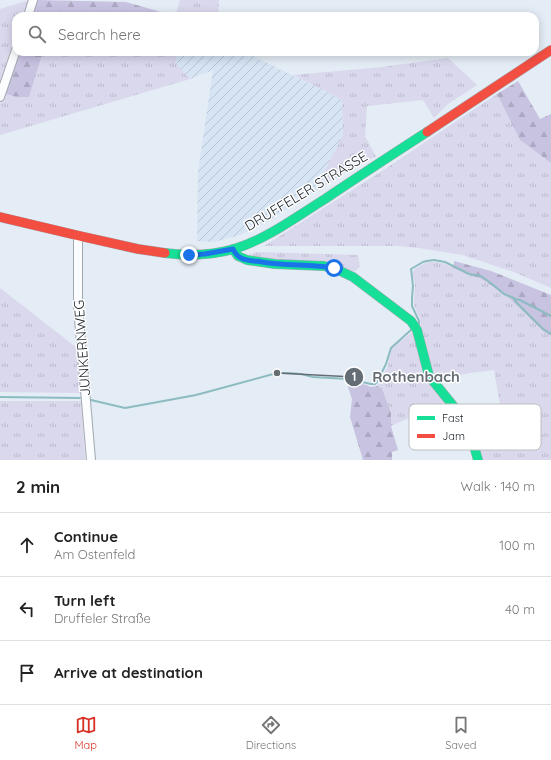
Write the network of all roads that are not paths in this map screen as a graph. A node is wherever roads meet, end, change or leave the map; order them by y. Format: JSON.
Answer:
{"nodes":[{"id":1,"x":33,"y":0,"type":"edge"},
{"id":2,"x":29,"y":12,"type":"edge"},
{"id":3,"x":551,"y":50,"type":"edge"},
{"id":4,"x":14,"y":56,"type":"edge"},
{"id":5,"x":0,"y":97,"type":"edge"},
{"id":6,"x":0,"y":217,"type":"edge"},
{"id":7,"x":78,"y":236,"type":"junction"},
{"id":8,"x":233,"y":249,"type":"junction"},
{"id":9,"x":452,"y":404,"type":"edge"},
{"id":10,"x":476,"y":450,"type":"edge"},
{"id":11,"x":91,"y":460,"type":"edge"},
{"id":12,"x":478,"y":460,"type":"edge"}],
"edges":[{"from":1,"to":2,"type":"street"},
{"from":3,"to":8,"type":"street","name":"DRUFFELER STRASSE"},
{"from":4,"to":5,"type":"street"},
{"from":6,"to":7,"type":"street","name":"DRUFFELER STRASSE"},
{"from":7,"to":8,"type":"street","name":"DRUFFELER STRASSE"},
{"from":7,"to":11,"type":"street","name":"JUNKERNWEG"},
{"from":8,"to":9,"type":"street"},
{"from":10,"to":12,"type":"street"}]}
